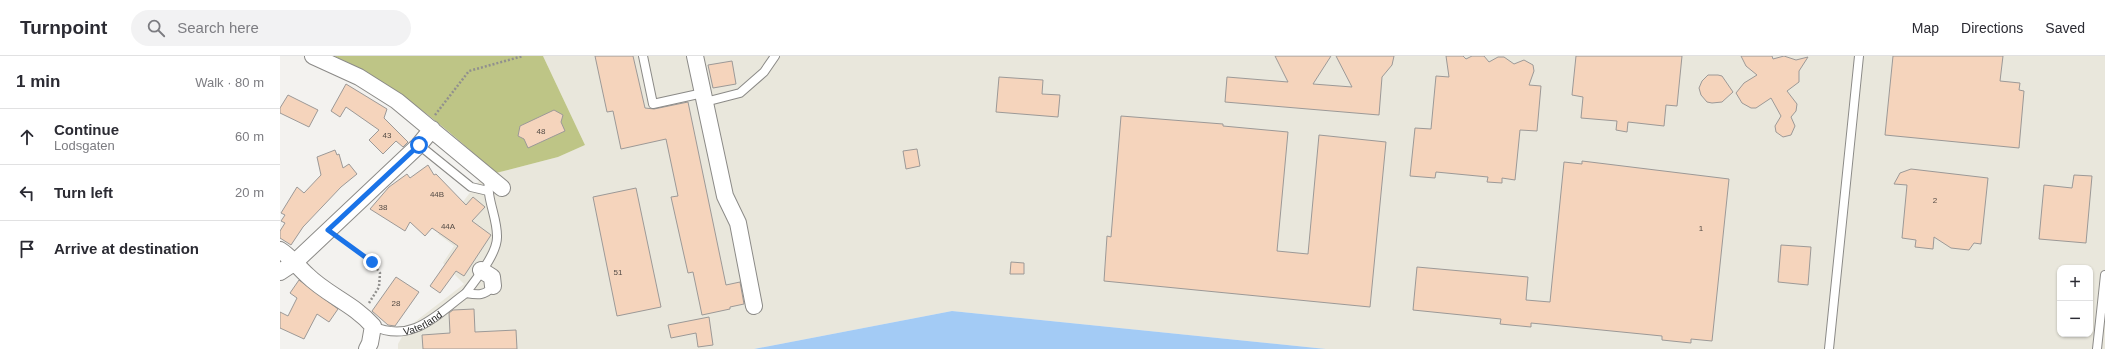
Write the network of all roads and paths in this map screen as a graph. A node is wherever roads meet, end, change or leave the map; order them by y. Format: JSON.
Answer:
{"nodes":[{"id":1,"x":313,"y":56,"type":"edge"},
{"id":2,"x":523,"y":56,"type":"edge"},
{"id":3,"x":643,"y":56,"type":"edge"},
{"id":4,"x":695,"y":56,"type":"edge"},
{"id":5,"x":775,"y":56,"type":"edge"},
{"id":6,"x":1860,"y":56,"type":"edge"},
{"id":7,"x":704,"y":97,"type":"junction"},
{"id":8,"x":430,"y":127,"type":"junction"},
{"id":9,"x":419,"y":145,"type":"junction"},
{"id":10,"x":493,"y":185,"type":"junction"},
{"id":11,"x":328,"y":230,"type":"junction"},
{"id":12,"x":280,"y":250,"type":"edge"},
{"id":13,"x":295,"y":262,"type":"junction"},
{"id":14,"x":481,"y":270,"type":"junction"},
{"id":15,"x":280,"y":272,"type":"edge"},
{"id":16,"x":2105,"y":275,"type":"edge"},
{"id":17,"x":494,"y":286,"type":"joint"},
{"id":18,"x":466,"y":293,"type":"junction"},
{"id":19,"x":754,"y":306,"type":"dead end"},
{"id":20,"x":362,"y":313,"type":"junction"},
{"id":21,"x":372,"y":326,"type":"junction"},
{"id":22,"x":367,"y":349,"type":"edge"},
{"id":23,"x":1829,"y":349,"type":"edge"},
{"id":24,"x":2097,"y":349,"type":"edge"}],
"edges":[{"from":1,"to":8,"type":"street"},
{"from":2,"to":8,"type":"path"},
{"from":3,"to":7,"type":"lane"},
{"from":4,"to":7,"type":"street"},
{"from":5,"to":7,"type":"lane"},
{"from":6,"to":23,"type":"lane"},
{"from":7,"to":19,"type":"street"},
{"from":8,"to":9,"type":"street"},
{"from":8,"to":10,"type":"street"},
{"from":9,"to":10,"type":"lane"},
{"from":9,"to":11,"type":"street"},
{"from":10,"to":14,"type":"lane","name":"Vaterland"},
{"from":11,"to":13,"type":"street"},
{"from":11,"to":20,"type":"path"},
{"from":12,"to":13,"type":"street"},
{"from":13,"to":15,"type":"street"},
{"from":13,"to":20,"type":"street"},
{"from":14,"to":17,"type":"street"},
{"from":14,"to":18,"type":"lane","name":"Vaterland"},
{"from":16,"to":24,"type":"lane"},
{"from":17,"to":18,"type":"lane"},
{"from":18,"to":21,"type":"lane","name":"Vaterland"},
{"from":20,"to":21,"type":"street"},
{"from":21,"to":22,"type":"street"}]}
